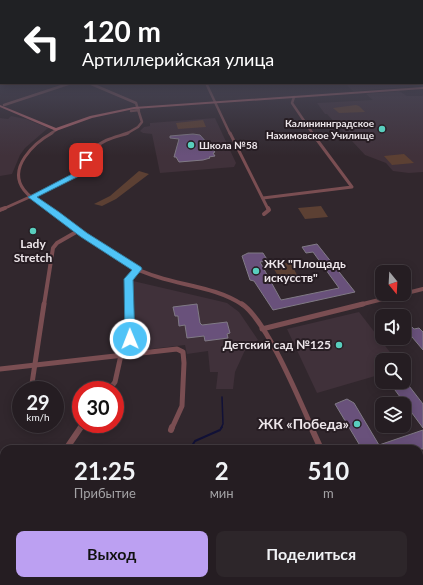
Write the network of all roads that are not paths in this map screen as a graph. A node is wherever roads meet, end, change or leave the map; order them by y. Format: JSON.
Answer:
{"nodes":[{"id":1,"x":13,"y":101,"type":"edge"},
{"id":2,"x":134,"y":101,"type":"edge"},
{"id":3,"x":227,"y":101,"type":"edge"},
{"id":4,"x":293,"y":101,"type":"edge"},
{"id":5,"x":216,"y":102,"type":"junction"},
{"id":6,"x":1,"y":105,"type":"edge"},
{"id":7,"x":139,"y":109,"type":"junction"},
{"id":8,"x":131,"y":111,"type":"dead end"},
{"id":9,"x":58,"y":129,"type":"junction"},
{"id":10,"x":32,"y":197,"type":"junction"},
{"id":11,"x":263,"y":198,"type":"junction"},
{"id":12,"x":0,"y":210,"type":"edge"},
{"id":13,"x":264,"y":214,"type":"dead end"},
{"id":14,"x":78,"y":230,"type":"junction"},
{"id":15,"x":138,"y":269,"type":"junction"},
{"id":16,"x":423,"y":289,"type":"edge"},
{"id":17,"x":262,"y":329,"type":"junction"},
{"id":18,"x":130,"y":354,"type":"junction"},
{"id":19,"x":121,"y":355,"type":"junction"},
{"id":20,"x":35,"y":365,"type":"junction"},
{"id":21,"x":0,"y":369,"type":"edge"},
{"id":22,"x":32,"y":381,"type":"edge"},
{"id":23,"x":115,"y":381,"type":"edge"},
{"id":24,"x":171,"y":430,"type":"dead end"},
{"id":25,"x":77,"y":433,"type":"edge"},
{"id":26,"x":69,"y":445,"type":"edge"},
{"id":27,"x":319,"y":445,"type":"edge"}],
"edges":[{"from":1,"to":6,"type":"street"},
{"from":2,"to":7,"type":"street"},
{"from":3,"to":5,"type":"main road"},
{"from":4,"to":11,"type":"street"},
{"from":5,"to":7,"type":"main road"},
{"from":5,"to":11,"type":"street"},
{"from":6,"to":9,"type":"main road"},
{"from":7,"to":8,"type":"street"},
{"from":7,"to":9,"type":"main road"},
{"from":7,"to":10,"type":"street"},
{"from":9,"to":10,"type":"street"},
{"from":10,"to":12,"type":"street"},
{"from":10,"to":14,"type":"street"},
{"from":11,"to":13,"type":"street"},
{"from":14,"to":15,"type":"street"},
{"from":14,"to":20,"type":"street"},
{"from":15,"to":17,"type":"street"},
{"from":15,"to":18,"type":"street"},
{"from":16,"to":17,"type":"street"},
{"from":17,"to":27,"type":"street"},
{"from":18,"to":19,"type":"street"},
{"from":18,"to":24,"type":"street"},
{"from":19,"to":20,"type":"street"},
{"from":19,"to":23,"type":"street"},
{"from":20,"to":21,"type":"street"},
{"from":20,"to":22,"type":"street"},
{"from":25,"to":26,"type":"street"}]}
